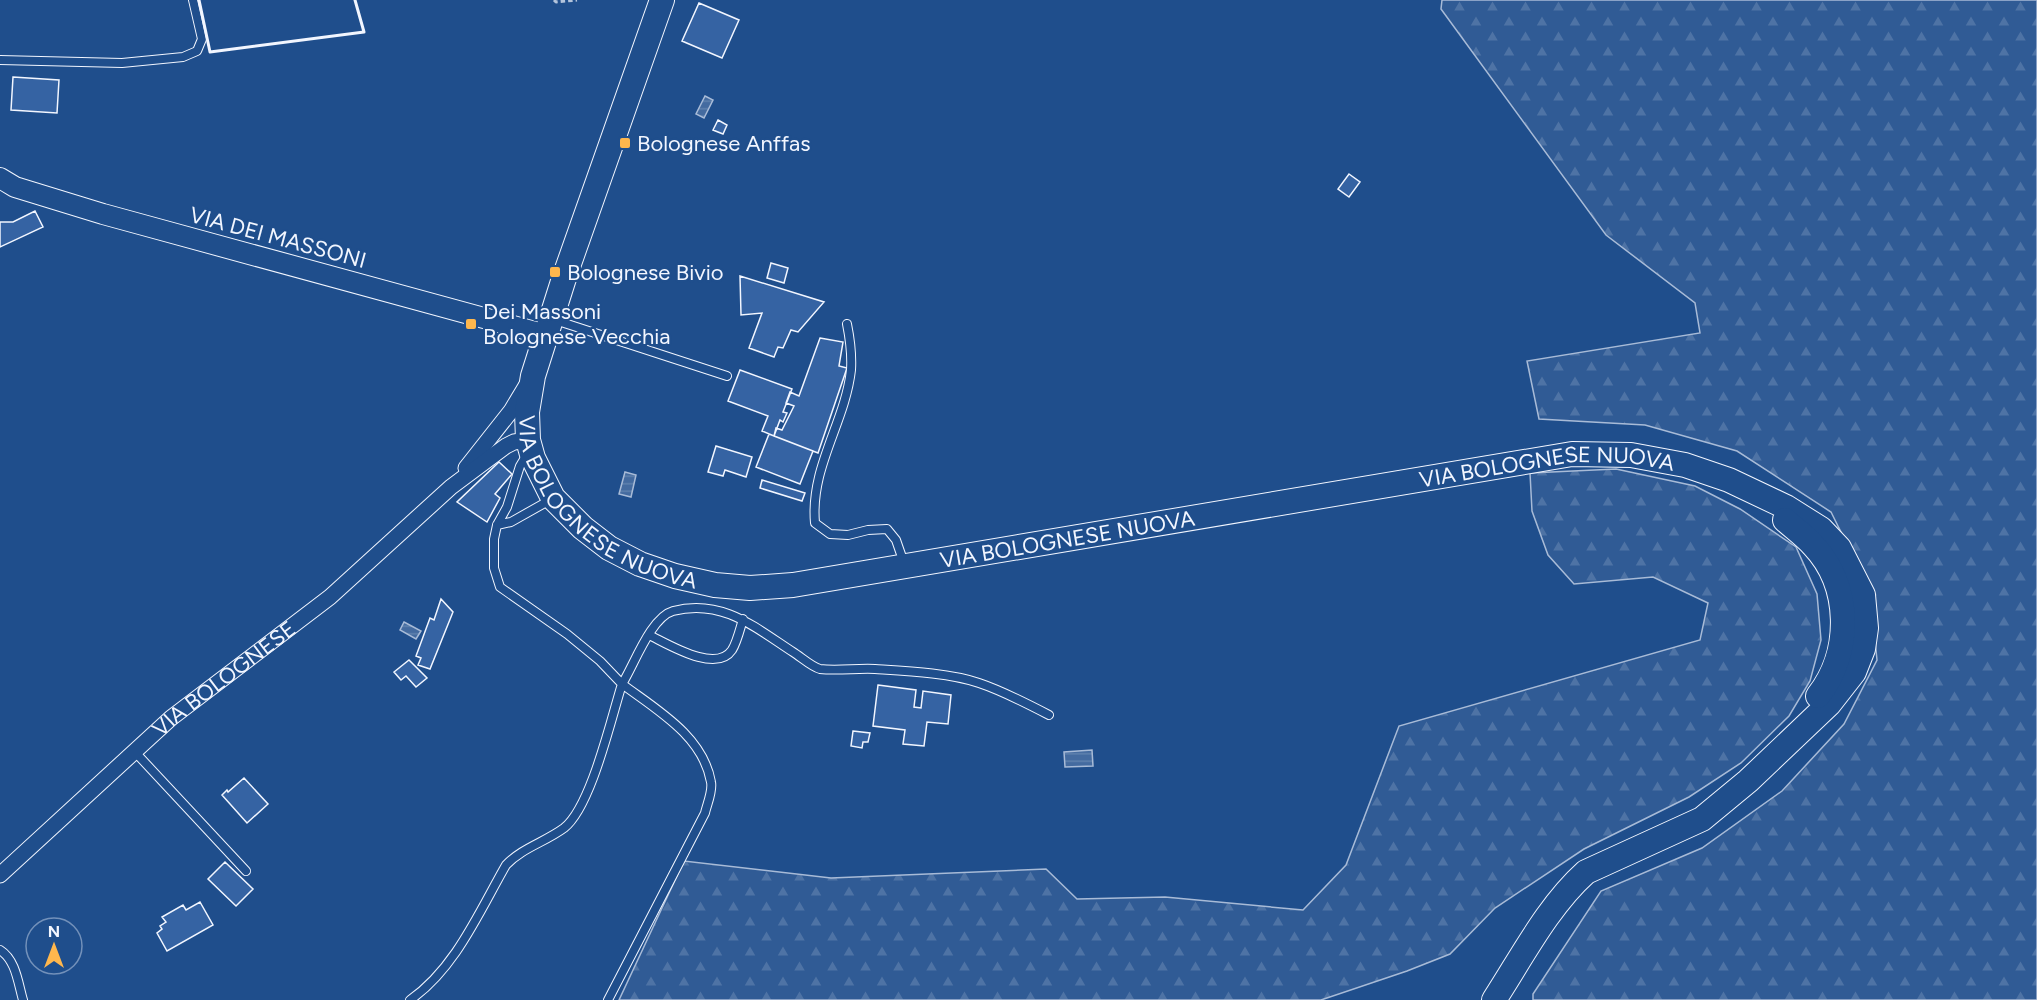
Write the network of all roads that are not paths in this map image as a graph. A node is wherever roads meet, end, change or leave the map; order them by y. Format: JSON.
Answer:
{"nodes":[{"id":1,"x":192,"y":0,"type":"edge"},
{"id":2,"x":662,"y":0,"type":"edge"},
{"id":3,"x":0,"y":60,"type":"edge"},
{"id":4,"x":0,"y":178,"type":"edge"},
{"id":5,"x":847,"y":324,"type":"dead end"},
{"id":6,"x":548,"y":327,"type":"junction"},
{"id":7,"x":532,"y":376,"type":"junction"},
{"id":8,"x":727,"y":376,"type":"dead end"},
{"id":9,"x":502,"y":423,"type":"junction"},
{"id":10,"x":524,"y":444,"type":"junction"},
{"id":11,"x":451,"y":487,"type":"junction"},
{"id":12,"x":553,"y":498,"type":"junction"},
{"id":13,"x":498,"y":525,"type":"junction"},
{"id":14,"x":905,"y":565,"type":"junction"},
{"id":15,"x":743,"y":619,"type":"junction"},
{"id":16,"x":649,"y":635,"type":"junction"},
{"id":17,"x":622,"y":684,"type":"junction"},
{"id":18,"x":1049,"y":715,"type":"dead end"},
{"id":19,"x":135,"y":752,"type":"junction"},
{"id":20,"x":246,"y":871,"type":"dead end"},
{"id":21,"x":0,"y":874,"type":"edge"},
{"id":22,"x":0,"y":950,"type":"edge"},
{"id":23,"x":22,"y":1000,"type":"edge"},
{"id":24,"x":410,"y":1000,"type":"edge"},
{"id":25,"x":608,"y":1000,"type":"edge"},
{"id":26,"x":1494,"y":1000,"type":"edge"}],
"edges":[{"from":1,"to":3,"type":"lane"},
{"from":2,"to":6,"type":"main road","name":"VIA BOLOGNESE"},
{"from":4,"to":6,"type":"street","name":"VIA DEI MASSONI"},
{"from":5,"to":14,"type":"lane"},
{"from":6,"to":7,"type":"main road","name":"VIA BOLOGNESE"},
{"from":6,"to":8,"type":"lane"},
{"from":7,"to":9,"type":"street","name":"VIA BOLOGNESE"},
{"from":7,"to":10,"type":"main road","name":"VIA BOLOGNESE NUOVA"},
{"from":9,"to":10,"type":"street"},
{"from":9,"to":11,"type":"street","name":"VIA BOLOGNESE"},
{"from":10,"to":11,"type":"street","name":"VIA BOLOGNESE"},
{"from":10,"to":12,"type":"main road","name":"VIA BOLOGNESE NUOVA"},
{"from":10,"to":13,"type":"lane"},
{"from":11,"to":19,"type":"street","name":"VIA BOLOGNESE"},
{"from":12,"to":13,"type":"lane"},
{"from":12,"to":14,"type":"main road","name":"VIA BOLOGNESE NUOVA"},
{"from":13,"to":17,"type":"lane"},
{"from":14,"to":26,"type":"main road","name":"VIA BOLOGNESE NUOVA"},
{"from":15,"to":16,"type":"lane"},
{"from":15,"to":16,"type":"lane"},
{"from":15,"to":18,"type":"lane"},
{"from":16,"to":17,"type":"lane"},
{"from":17,"to":24,"type":"lane"},
{"from":17,"to":25,"type":"lane"},
{"from":19,"to":20,"type":"lane"},
{"from":19,"to":21,"type":"street","name":"VIA BOLOGNESE"},
{"from":22,"to":23,"type":"lane"}]}
